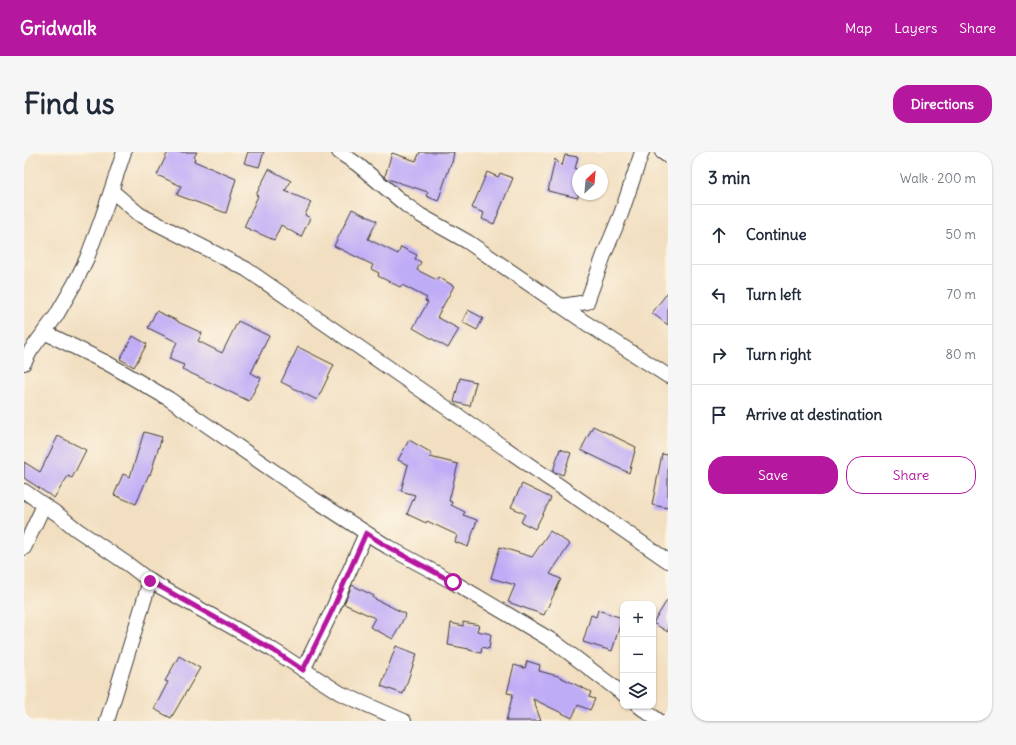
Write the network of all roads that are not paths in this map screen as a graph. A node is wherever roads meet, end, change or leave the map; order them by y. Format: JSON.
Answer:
{"nodes":[{"id":1,"x":124,"y":152,"type":"edge"},
{"id":2,"x":339,"y":152,"type":"edge"},
{"id":3,"x":642,"y":152,"type":"edge"},
{"id":4,"x":662,"y":152,"type":"edge"},
{"id":5,"x":668,"y":156,"type":"edge"},
{"id":6,"x":112,"y":192,"type":"junction"},
{"id":7,"x":562,"y":306,"type":"junction"},
{"id":8,"x":44,"y":332,"type":"junction"},
{"id":9,"x":24,"y":363,"type":"edge"},
{"id":10,"x":668,"y":376,"type":"edge"},
{"id":11,"x":24,"y":491,"type":"edge"},
{"id":12,"x":44,"y":505,"type":"junction"},
{"id":13,"x":366,"y":533,"type":"junction"},
{"id":14,"x":24,"y":548,"type":"edge"},
{"id":15,"x":668,"y":561,"type":"edge"},
{"id":16,"x":150,"y":581,"type":"junction"},
{"id":17,"x":303,"y":670,"type":"junction"},
{"id":18,"x":620,"y":692,"type":"edge"},
{"id":19,"x":643,"y":709,"type":"edge"},
{"id":20,"x":107,"y":721,"type":"edge"},
{"id":21,"x":404,"y":721,"type":"edge"},
{"id":22,"x":659,"y":721,"type":"edge"}],
"edges":[{"from":1,"to":6,"type":"street"},
{"from":2,"to":7,"type":"street"},
{"from":3,"to":7,"type":"street"},
{"from":4,"to":5,"type":"street"},
{"from":6,"to":8,"type":"street"},
{"from":6,"to":15,"type":"street"},
{"from":7,"to":10,"type":"street"},
{"from":8,"to":9,"type":"street"},
{"from":8,"to":13,"type":"street"},
{"from":11,"to":12,"type":"street"},
{"from":12,"to":14,"type":"street"},
{"from":12,"to":16,"type":"street"},
{"from":13,"to":17,"type":"street"},
{"from":13,"to":18,"type":"street"},
{"from":16,"to":17,"type":"street"},
{"from":16,"to":20,"type":"street"},
{"from":17,"to":21,"type":"street"},
{"from":19,"to":22,"type":"street"}]}
